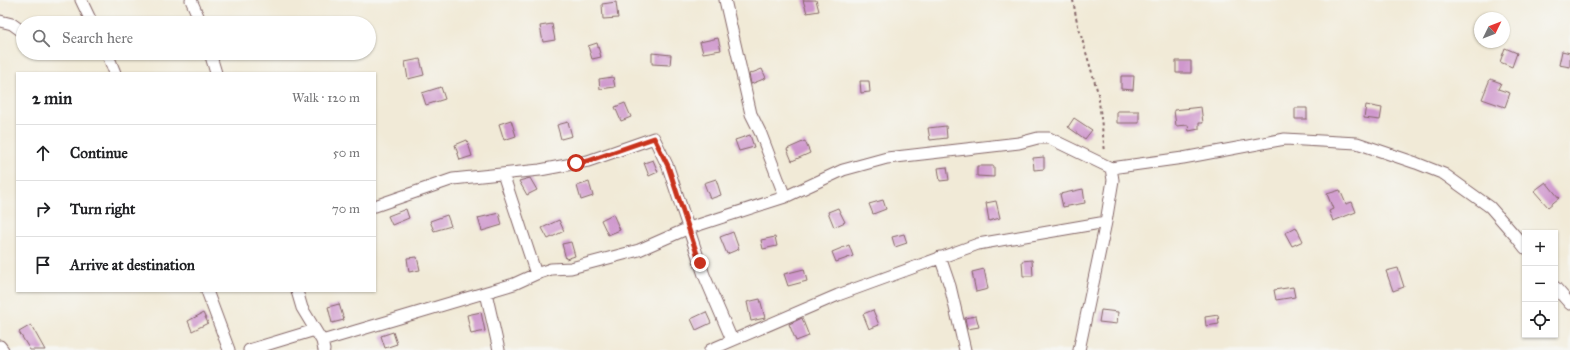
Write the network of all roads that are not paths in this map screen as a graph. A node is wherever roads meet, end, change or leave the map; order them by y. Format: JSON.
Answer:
{"nodes":[{"id":1,"x":81,"y":0,"type":"edge"},
{"id":2,"x":191,"y":0,"type":"edge"},
{"id":3,"x":725,"y":0,"type":"edge"},
{"id":4,"x":89,"y":16,"type":"edge"},
{"id":5,"x":197,"y":16,"type":"edge"},
{"id":6,"x":0,"y":21,"type":"edge"},
{"id":7,"x":16,"y":27,"type":"edge"},
{"id":8,"x":110,"y":60,"type":"edge"},
{"id":9,"x":212,"y":60,"type":"edge"},
{"id":10,"x":115,"y":72,"type":"edge"},
{"id":11,"x":216,"y":72,"type":"edge"},
{"id":12,"x":1109,"y":167,"type":"junction"},
{"id":13,"x":503,"y":174,"type":"junction"},
{"id":14,"x":785,"y":197,"type":"junction"},
{"id":15,"x":376,"y":206,"type":"edge"},
{"id":16,"x":1106,"y":222,"type":"junction"},
{"id":17,"x":689,"y":228,"type":"junction"},
{"id":18,"x":1522,"y":244,"type":"edge"},
{"id":19,"x":940,"y":258,"type":"junction"},
{"id":20,"x":536,"y":274,"type":"junction"},
{"id":21,"x":1558,"y":290,"type":"edge"},
{"id":22,"x":207,"y":292,"type":"edge"},
{"id":23,"x":297,"y":292,"type":"edge"},
{"id":24,"x":486,"y":293,"type":"junction"},
{"id":25,"x":1570,"y":304,"type":"edge"},
{"id":26,"x":315,"y":330,"type":"junction"},
{"id":27,"x":732,"y":340,"type":"junction"},
{"id":28,"x":0,"y":346,"type":"edge"},
{"id":29,"x":323,"y":346,"type":"edge"},
{"id":30,"x":3,"y":350,"type":"edge"},
{"id":31,"x":229,"y":350,"type":"edge"},
{"id":32,"x":249,"y":350,"type":"edge"},
{"id":33,"x":499,"y":350,"type":"edge"},
{"id":34,"x":710,"y":350,"type":"edge"},
{"id":35,"x":965,"y":350,"type":"edge"},
{"id":36,"x":1079,"y":350,"type":"edge"}],
"edges":[{"from":1,"to":4,"type":"street"},
{"from":2,"to":5,"type":"street"},
{"from":3,"to":14,"type":"street"},
{"from":6,"to":7,"type":"street"},
{"from":8,"to":10,"type":"street"},
{"from":9,"to":11,"type":"street"},
{"from":12,"to":14,"type":"street"},
{"from":12,"to":16,"type":"street"},
{"from":12,"to":18,"type":"street"},
{"from":13,"to":15,"type":"street"},
{"from":13,"to":17,"type":"street"},
{"from":13,"to":20,"type":"street"},
{"from":14,"to":17,"type":"street"},
{"from":16,"to":19,"type":"street"},
{"from":16,"to":36,"type":"street"},
{"from":17,"to":20,"type":"street"},
{"from":17,"to":27,"type":"street"},
{"from":19,"to":27,"type":"street"},
{"from":19,"to":35,"type":"street"},
{"from":20,"to":24,"type":"street"},
{"from":21,"to":25,"type":"street"},
{"from":22,"to":31,"type":"street"},
{"from":23,"to":26,"type":"street"},
{"from":24,"to":29,"type":"street"},
{"from":24,"to":33,"type":"street"},
{"from":26,"to":29,"type":"street"},
{"from":26,"to":32,"type":"street"},
{"from":27,"to":34,"type":"street"},
{"from":28,"to":30,"type":"street"}]}
